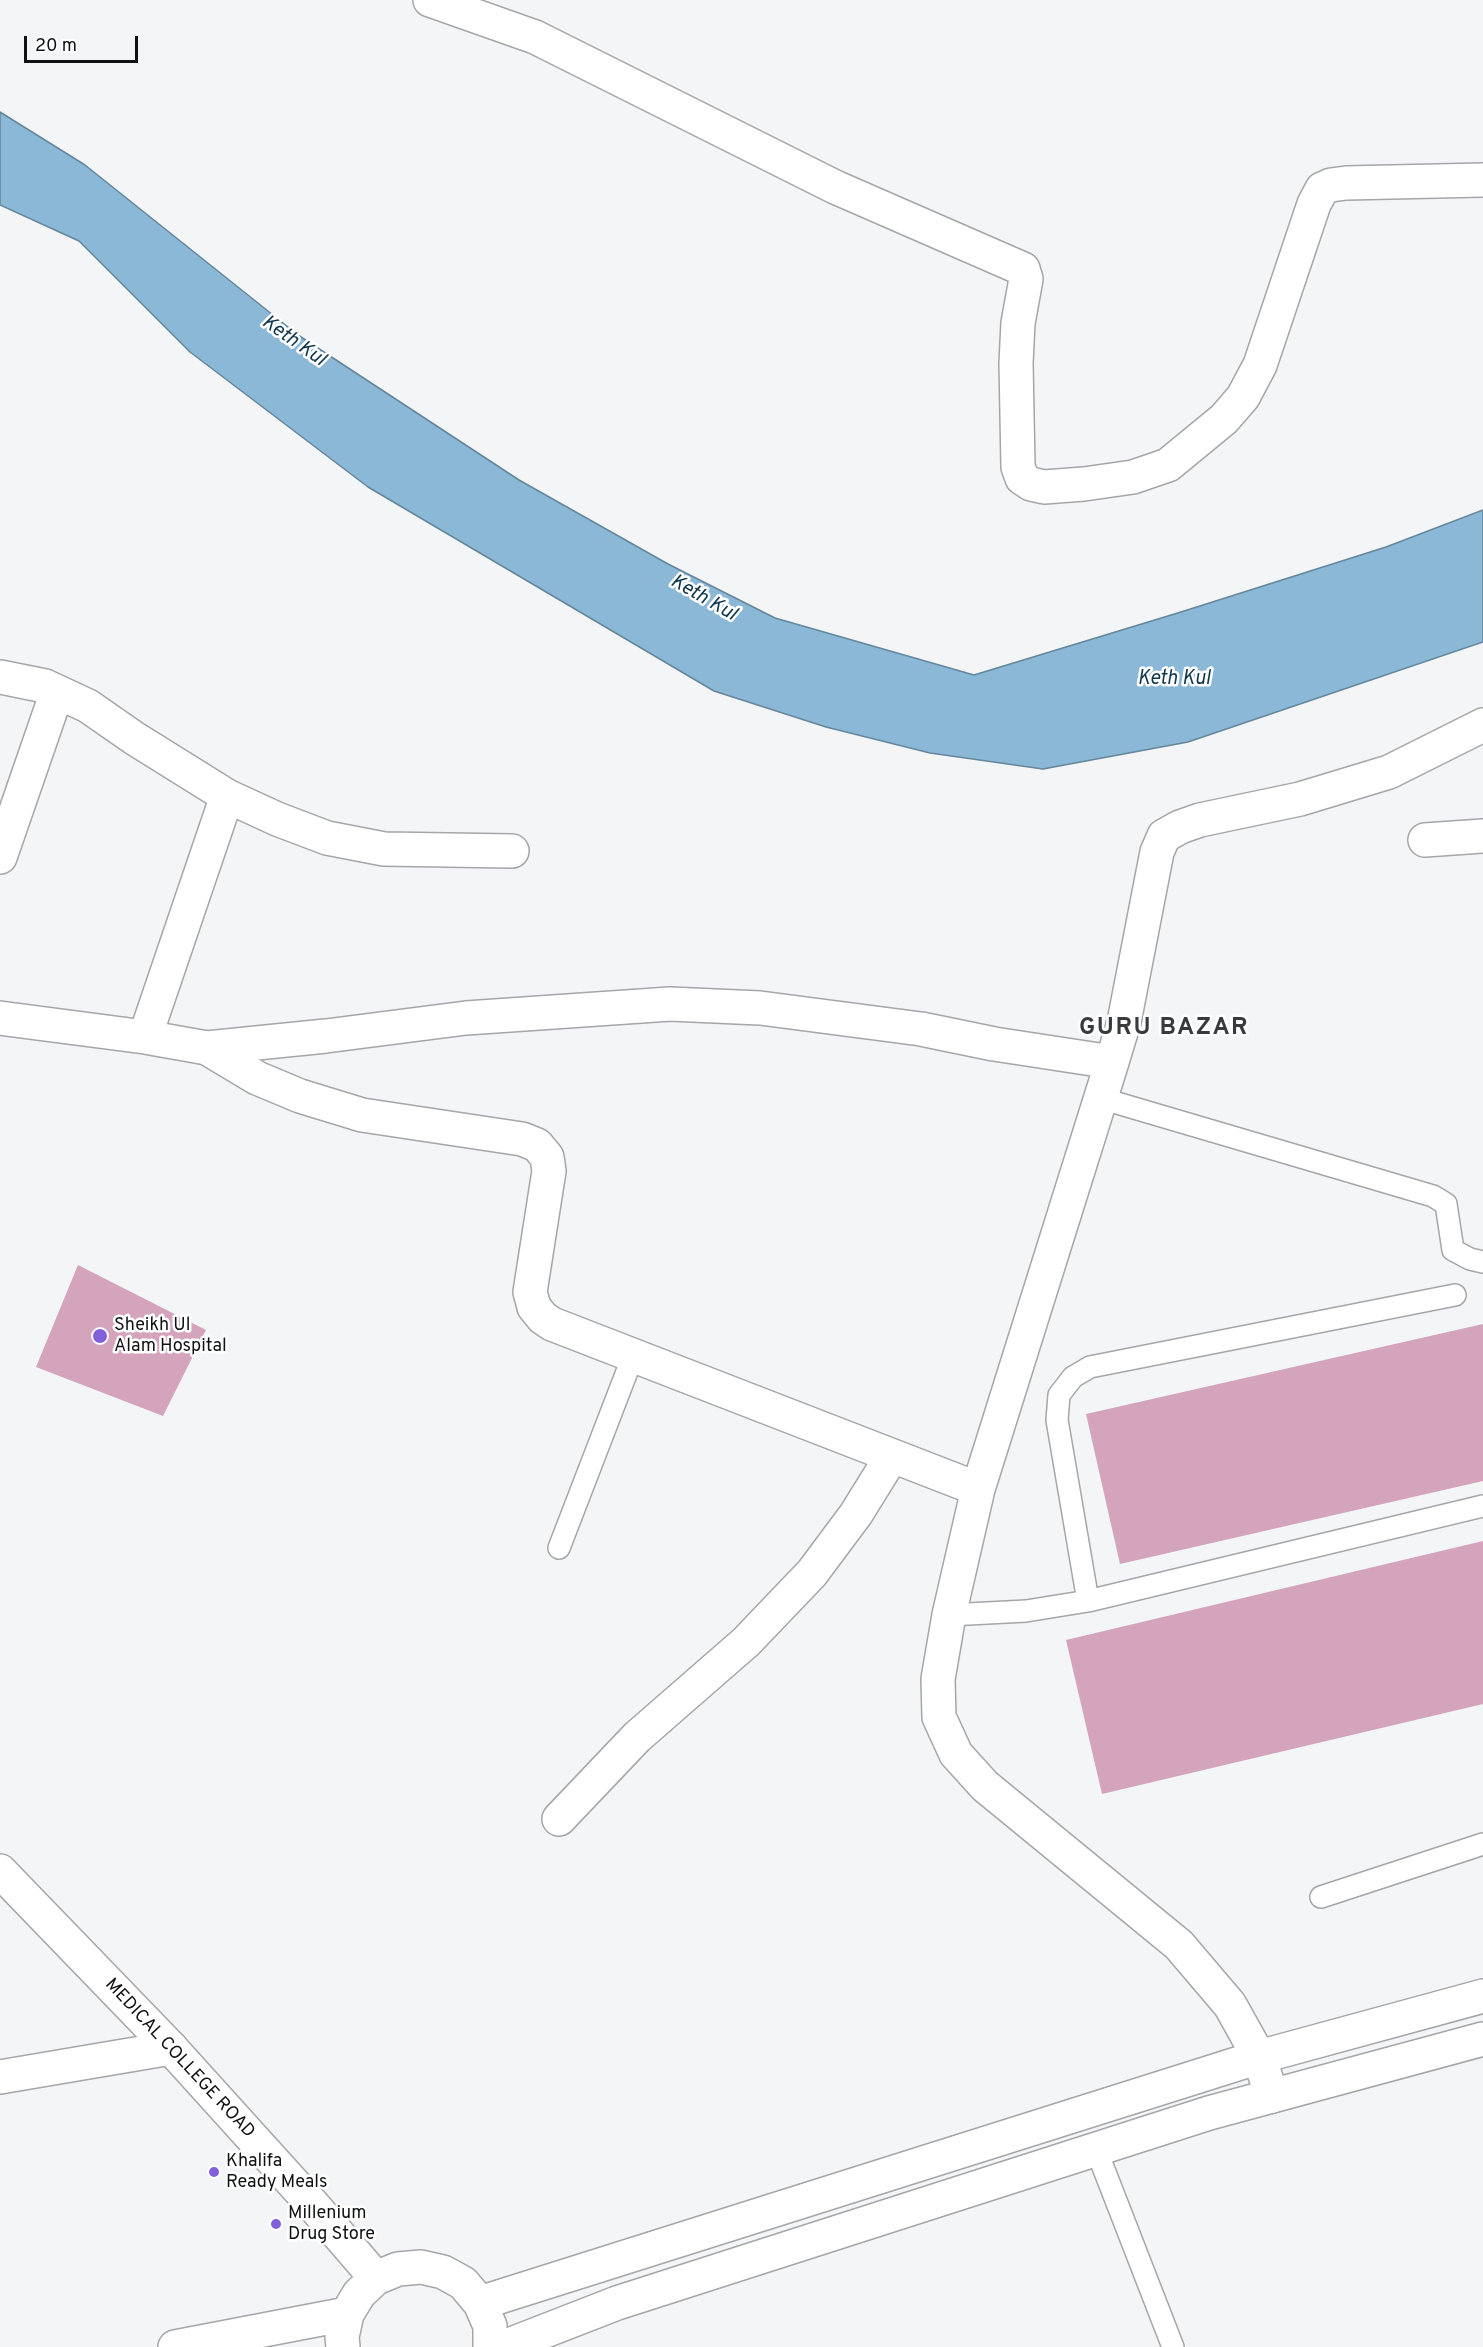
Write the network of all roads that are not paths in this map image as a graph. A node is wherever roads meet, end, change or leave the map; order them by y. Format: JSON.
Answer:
{"nodes":[{"id":1,"x":430,"y":0,"type":"edge"},
{"id":2,"x":1483,"y":180,"type":"edge"},
{"id":3,"x":0,"y":677,"type":"edge"},
{"id":4,"x":57,"y":692,"type":"junction"},
{"id":5,"x":1483,"y":725,"type":"edge"},
{"id":6,"x":227,"y":796,"type":"junction"},
{"id":7,"x":1483,"y":836,"type":"edge"},
{"id":8,"x":1425,"y":840,"type":"dead end"},
{"id":9,"x":512,"y":851,"type":"dead end"},
{"id":10,"x":0,"y":857,"type":"edge"},
{"id":11,"x":0,"y":1018,"type":"edge"},
{"id":12,"x":145,"y":1037,"type":"junction"},
{"id":13,"x":207,"y":1048,"type":"junction"},
{"id":14,"x":1112,"y":1062,"type":"junction"},
{"id":15,"x":1100,"y":1098,"type":"junction"},
{"id":16,"x":1483,"y":1262,"type":"edge"},
{"id":17,"x":1455,"y":1295,"type":"dead end"},
{"id":18,"x":633,"y":1356,"type":"junction"},
{"id":19,"x":892,"y":1456,"type":"junction"},
{"id":20,"x":978,"y":1489,"type":"junction"},
{"id":21,"x":1483,"y":1506,"type":"edge"},
{"id":22,"x":559,"y":1548,"type":"dead end"},
{"id":23,"x":1088,"y":1601,"type":"junction"},
{"id":24,"x":949,"y":1615,"type":"junction"},
{"id":25,"x":559,"y":1819,"type":"dead end"},
{"id":26,"x":1483,"y":1844,"type":"edge"},
{"id":27,"x":0,"y":1870,"type":"edge"},
{"id":28,"x":1321,"y":1897,"type":"dead end"},
{"id":29,"x":1483,"y":1995,"type":"edge"},
{"id":30,"x":1483,"y":2039,"type":"edge"},
{"id":31,"x":171,"y":2048,"type":"junction"},
{"id":32,"x":1259,"y":2057,"type":"junction"},
{"id":33,"x":0,"y":2077,"type":"edge"},
{"id":34,"x":1272,"y":2096,"type":"junction"},
{"id":35,"x":1096,"y":2149,"type":"junction"},
{"id":36,"x":376,"y":2278,"type":"junction"},
{"id":37,"x":480,"y":2303,"type":"junction"},
{"id":38,"x":347,"y":2314,"type":"junction"},
{"id":39,"x":176,"y":2347,"type":"edge"},
{"id":40,"x":343,"y":2347,"type":"edge"},
{"id":41,"x":490,"y":2347,"type":"edge"},
{"id":42,"x":504,"y":2347,"type":"edge"},
{"id":43,"x":1173,"y":2347,"type":"edge"}],
"edges":[{"from":1,"to":2,"type":"street"},
{"from":3,"to":4,"type":"street"},
{"from":4,"to":6,"type":"street"},
{"from":4,"to":10,"type":"street"},
{"from":5,"to":14,"type":"street"},
{"from":6,"to":9,"type":"street"},
{"from":6,"to":12,"type":"street"},
{"from":7,"to":8,"type":"street"},
{"from":11,"to":12,"type":"street"},
{"from":12,"to":13,"type":"street"},
{"from":13,"to":14,"type":"street"},
{"from":13,"to":18,"type":"street"},
{"from":14,"to":15,"type":"street"},
{"from":15,"to":16,"type":"lane"},
{"from":15,"to":20,"type":"street"},
{"from":17,"to":23,"type":"lane"},
{"from":18,"to":19,"type":"street"},
{"from":18,"to":22,"type":"lane"},
{"from":19,"to":20,"type":"street"},
{"from":19,"to":25,"type":"street"},
{"from":20,"to":24,"type":"street"},
{"from":21,"to":23,"type":"lane"},
{"from":23,"to":24,"type":"lane"},
{"from":24,"to":32,"type":"street"},
{"from":26,"to":28,"type":"lane"},
{"from":27,"to":31,"type":"street","name":"MEDICAL COLLEGE ROAD"},
{"from":29,"to":32,"type":"street"},
{"from":30,"to":34,"type":"street"},
{"from":31,"to":33,"type":"street"},
{"from":31,"to":36,"type":"street","name":"MEDICAL COLLEGE ROAD"},
{"from":32,"to":34,"type":"street"},
{"from":32,"to":37,"type":"street"},
{"from":34,"to":35,"type":"street"},
{"from":35,"to":42,"type":"street"},
{"from":35,"to":43,"type":"lane"},
{"from":36,"to":37,"type":"street"},
{"from":36,"to":38,"type":"street"},
{"from":37,"to":41,"type":"street"},
{"from":38,"to":39,"type":"street"},
{"from":38,"to":40,"type":"street"}]}
